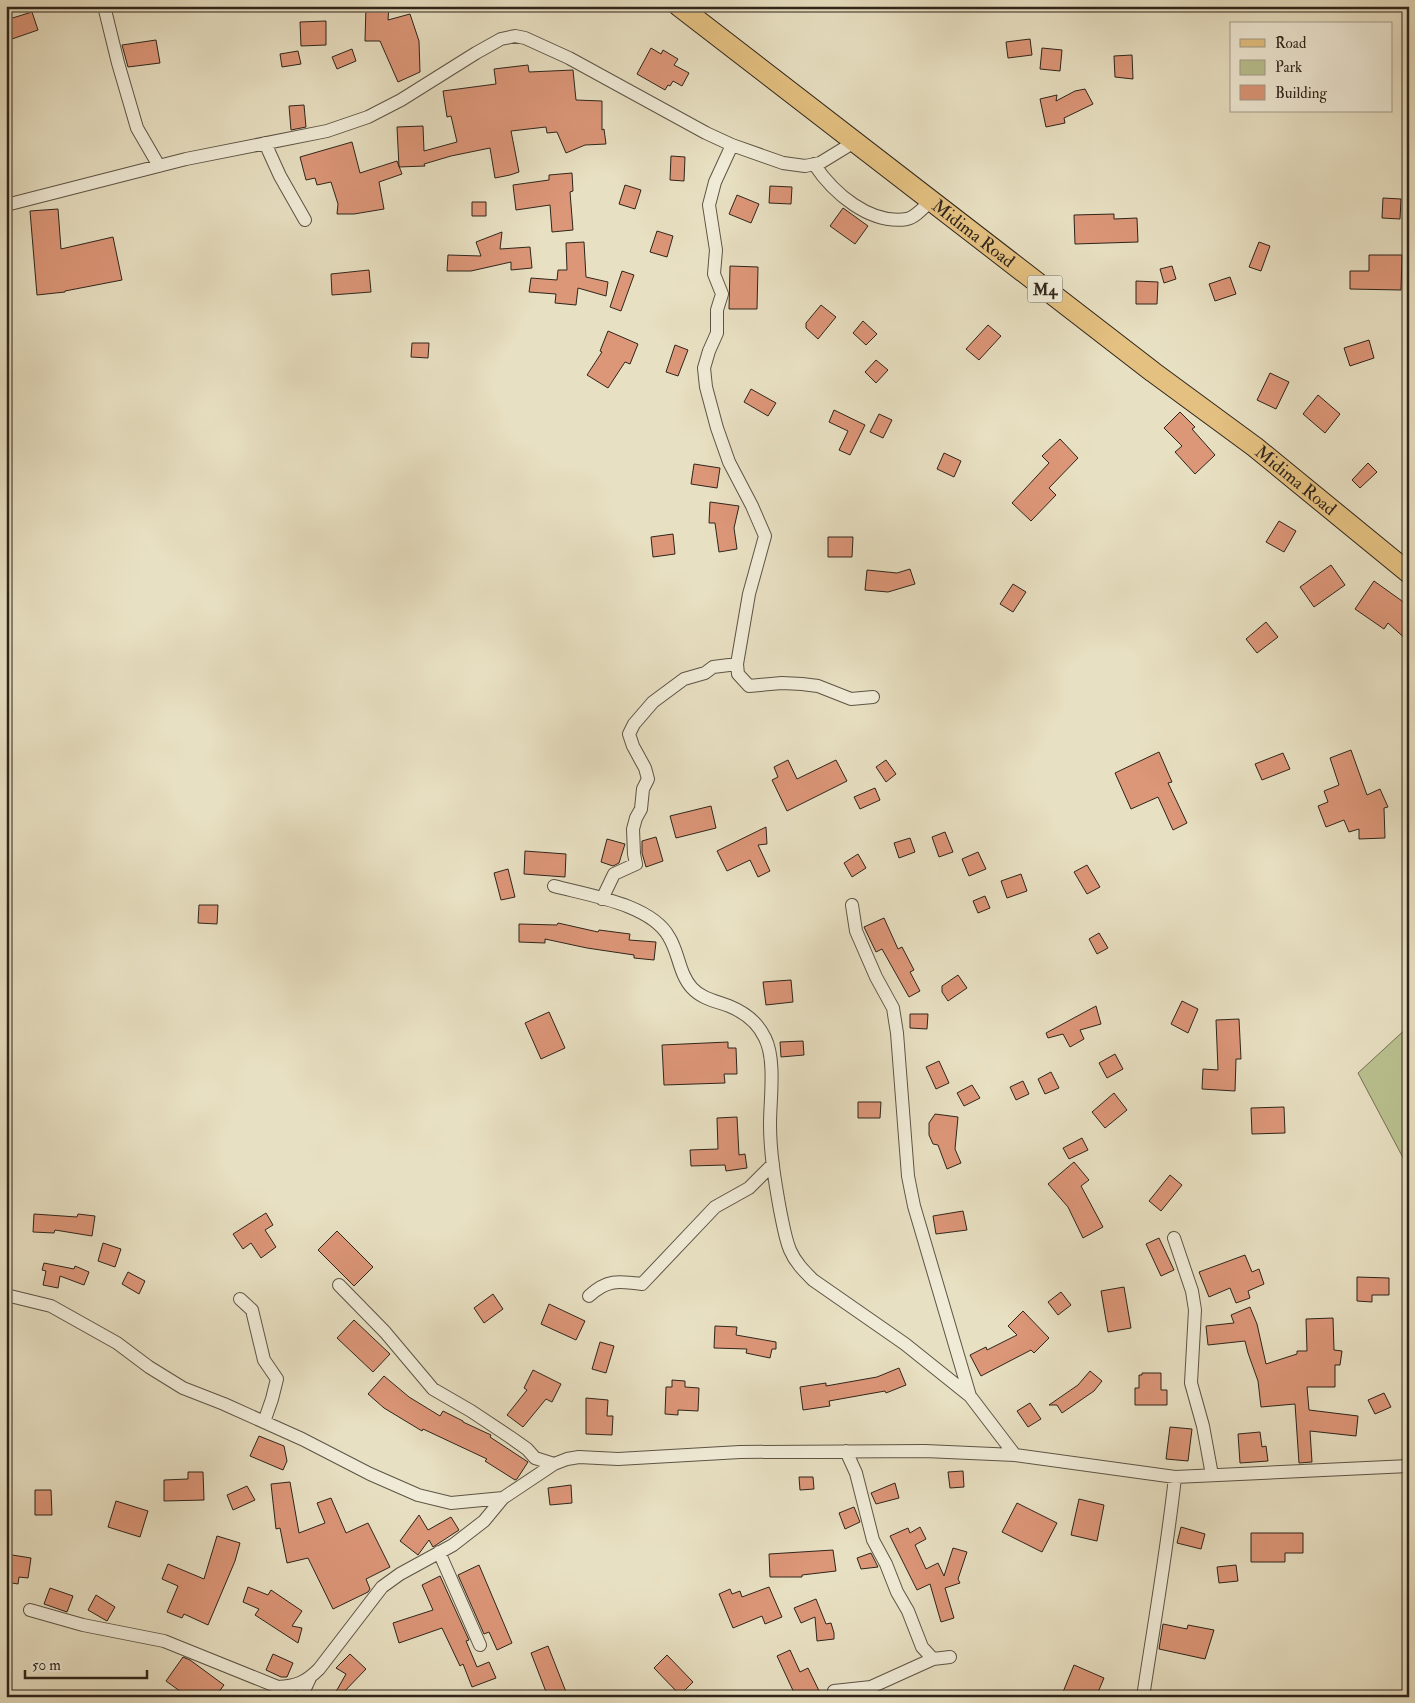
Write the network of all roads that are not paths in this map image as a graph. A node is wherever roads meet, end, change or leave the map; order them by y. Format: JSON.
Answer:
{"nodes":[{"id":1,"x":104,"y":6,"type":"edge"},
{"id":2,"x":679,"y":6,"type":"edge"},
{"id":3,"x":856,"y":141,"type":"junction"},
{"id":4,"x":265,"y":143,"type":"junction"},
{"id":5,"x":732,"y":145,"type":"junction"},
{"id":6,"x":814,"y":164,"type":"junction"},
{"id":7,"x":159,"y":166,"type":"junction"},
{"id":8,"x":932,"y":200,"type":"junction"},
{"id":9,"x":6,"y":205,"type":"edge"},
{"id":10,"x":305,"y":220,"type":"dead end"},
{"id":11,"x":1409,"y":574,"type":"edge"},
{"id":12,"x":737,"y":664,"type":"junction"},
{"id":13,"x":872,"y":697,"type":"dead end"},
{"id":14,"x":554,"y":886,"type":"dead end"},
{"id":15,"x":602,"y":899,"type":"junction"},
{"id":16,"x":852,"y":905,"type":"dead end"},
{"id":17,"x":772,"y":1164,"type":"junction"},
{"id":18,"x":1174,"y":1238,"type":"dead end"},
{"id":19,"x":339,"y":1285,"type":"dead end"},
{"id":20,"x":6,"y":1295,"type":"edge"},
{"id":21,"x":589,"y":1296,"type":"dead end"},
{"id":22,"x":240,"y":1299,"type":"dead end"},
{"id":23,"x":970,"y":1396,"type":"junction"},
{"id":24,"x":264,"y":1422,"type":"junction"},
{"id":25,"x":846,"y":1451,"type":"junction"},
{"id":26,"x":1015,"y":1455,"type":"junction"},
{"id":27,"x":554,"y":1464,"type":"junction"},
{"id":28,"x":1409,"y":1466,"type":"edge"},
{"id":29,"x":1212,"y":1475,"type":"junction"},
{"id":30,"x":1175,"y":1477,"type":"junction"},
{"id":31,"x":503,"y":1498,"type":"junction"},
{"id":32,"x":440,"y":1552,"type":"junction"},
{"id":33,"x":30,"y":1610,"type":"dead end"},
{"id":34,"x":480,"y":1645,"type":"dead end"},
{"id":35,"x":950,"y":1657,"type":"dead end"},
{"id":36,"x":933,"y":1659,"type":"junction"},
{"id":37,"x":310,"y":1678,"type":"junction"},
{"id":38,"x":834,"y":1691,"type":"dead end"},
{"id":39,"x":301,"y":1697,"type":"edge"},
{"id":40,"x":1143,"y":1697,"type":"edge"}],
"edges":[{"from":1,"to":7,"type":"street"},
{"from":2,"to":3,"type":"main road","name":"Midima Road","number":"M4"},
{"from":3,"to":6,"type":"street"},
{"from":3,"to":8,"type":"main road","name":"Midima Road","number":"M4"},
{"from":4,"to":5,"type":"street"},
{"from":4,"to":7,"type":"street"},
{"from":4,"to":10,"type":"street"},
{"from":5,"to":6,"type":"street"},
{"from":5,"to":12,"type":"street"},
{"from":6,"to":8,"type":"street"},
{"from":7,"to":9,"type":"street"},
{"from":8,"to":11,"type":"main road","name":"Midima Road","number":"M4"},
{"from":12,"to":13,"type":"street"},
{"from":12,"to":15,"type":"street"},
{"from":14,"to":15,"type":"street"},
{"from":15,"to":17,"type":"street"},
{"from":16,"to":23,"type":"street"},
{"from":17,"to":21,"type":"street"},
{"from":17,"to":23,"type":"street"},
{"from":18,"to":29,"type":"street"},
{"from":19,"to":27,"type":"street"},
{"from":20,"to":24,"type":"street"},
{"from":22,"to":24,"type":"street"},
{"from":23,"to":26,"type":"street"},
{"from":24,"to":31,"type":"street"},
{"from":25,"to":26,"type":"street"},
{"from":25,"to":27,"type":"street"},
{"from":25,"to":36,"type":"street"},
{"from":26,"to":30,"type":"street"},
{"from":27,"to":31,"type":"street"},
{"from":28,"to":29,"type":"street"},
{"from":29,"to":30,"type":"street"},
{"from":30,"to":40,"type":"street"},
{"from":31,"to":32,"type":"street"},
{"from":32,"to":34,"type":"street"},
{"from":32,"to":37,"type":"street"},
{"from":33,"to":37,"type":"street"},
{"from":35,"to":36,"type":"street"},
{"from":36,"to":38,"type":"street"},
{"from":37,"to":39,"type":"street"}]}
